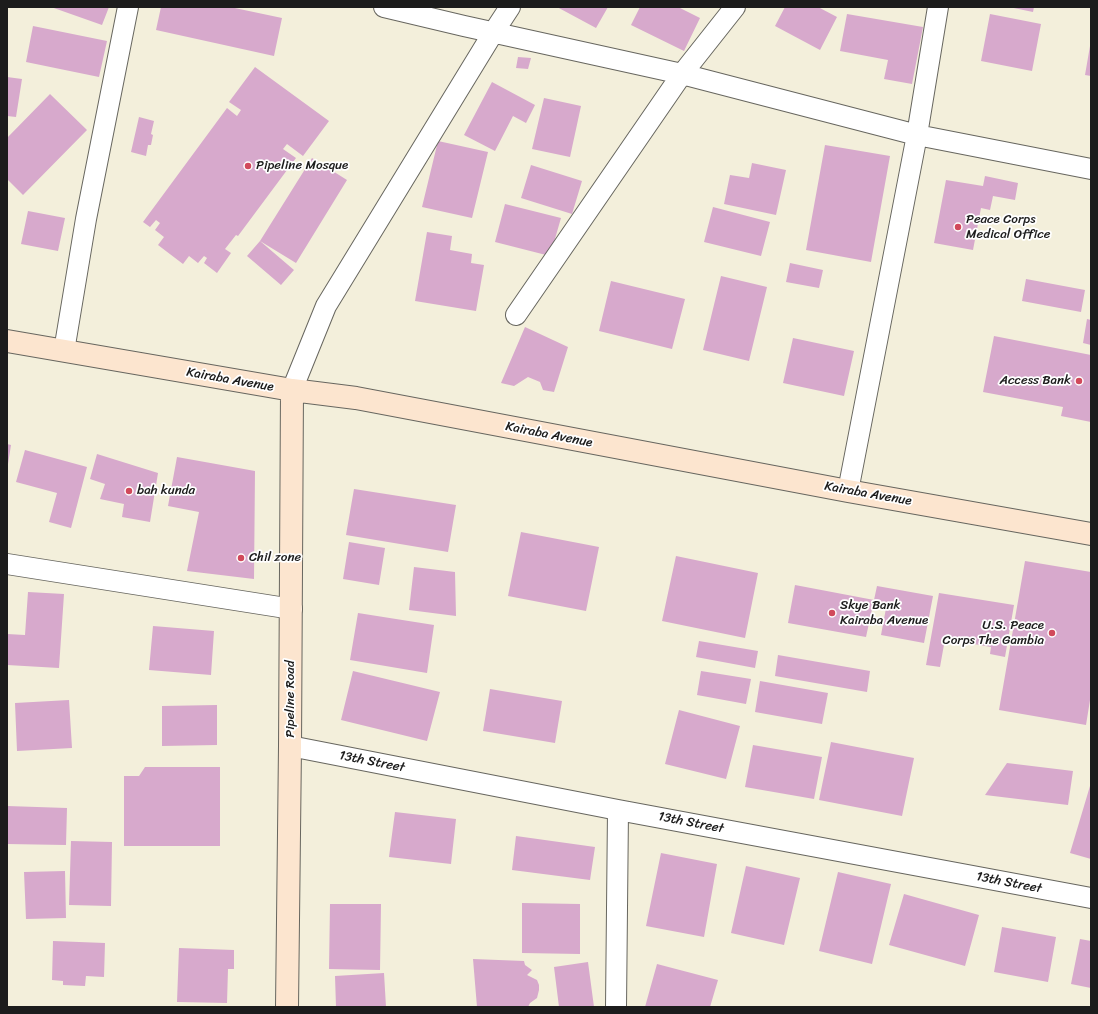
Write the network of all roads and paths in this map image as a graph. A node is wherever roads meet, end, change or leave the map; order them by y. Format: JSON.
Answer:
{"nodes":[{"id":1,"x":128,"y":7,"type":"edge"},
{"id":2,"x":384,"y":7,"type":"edge"},
{"id":3,"x":510,"y":7,"type":"edge"},
{"id":4,"x":735,"y":7,"type":"edge"},
{"id":5,"x":938,"y":7,"type":"edge"},
{"id":6,"x":493,"y":33,"type":"junction"},
{"id":7,"x":682,"y":74,"type":"junction"},
{"id":8,"x":917,"y":135,"type":"junction"},
{"id":9,"x":1091,"y":169,"type":"edge"},
{"id":10,"x":516,"y":315,"type":"dead end"},
{"id":11,"x":7,"y":341,"type":"edge"},
{"id":12,"x":64,"y":351,"type":"junction"},
{"id":13,"x":292,"y":390,"type":"junction"},
{"id":14,"x":848,"y":491,"type":"junction"},
{"id":15,"x":1091,"y":534,"type":"edge"},
{"id":16,"x":7,"y":564,"type":"edge"},
{"id":17,"x":292,"y":609,"type":"junction"},
{"id":18,"x":290,"y":746,"type":"junction"},
{"id":19,"x":618,"y":810,"type":"junction"},
{"id":20,"x":1091,"y":898,"type":"edge"},
{"id":21,"x":287,"y":1007,"type":"edge"},
{"id":22,"x":616,"y":1007,"type":"edge"}],
"edges":[{"from":1,"to":12,"type":"street"},
{"from":2,"to":6,"type":"street"},
{"from":3,"to":6,"type":"street"},
{"from":4,"to":7,"type":"street"},
{"from":5,"to":8,"type":"street"},
{"from":6,"to":7,"type":"street"},
{"from":6,"to":13,"type":"street"},
{"from":7,"to":8,"type":"street"},
{"from":7,"to":10,"type":"street"},
{"from":8,"to":9,"type":"street"},
{"from":8,"to":14,"type":"street"},
{"from":11,"to":12,"type":"street","name":"Kairaba Avenue"},
{"from":12,"to":13,"type":"street","name":"Kairaba Avenue"},
{"from":13,"to":14,"type":"street","name":"Kairaba Avenue"},
{"from":13,"to":17,"type":"street","name":"Pipeline Road"},
{"from":14,"to":15,"type":"street","name":"Kairaba Avenue"},
{"from":16,"to":17,"type":"street"},
{"from":17,"to":18,"type":"street","name":"Pipeline Road"},
{"from":18,"to":19,"type":"street","name":"13th Street"},
{"from":18,"to":21,"type":"street","name":"Pipeline Road"},
{"from":19,"to":20,"type":"street","name":"13th Street"},
{"from":19,"to":22,"type":"street"}]}
